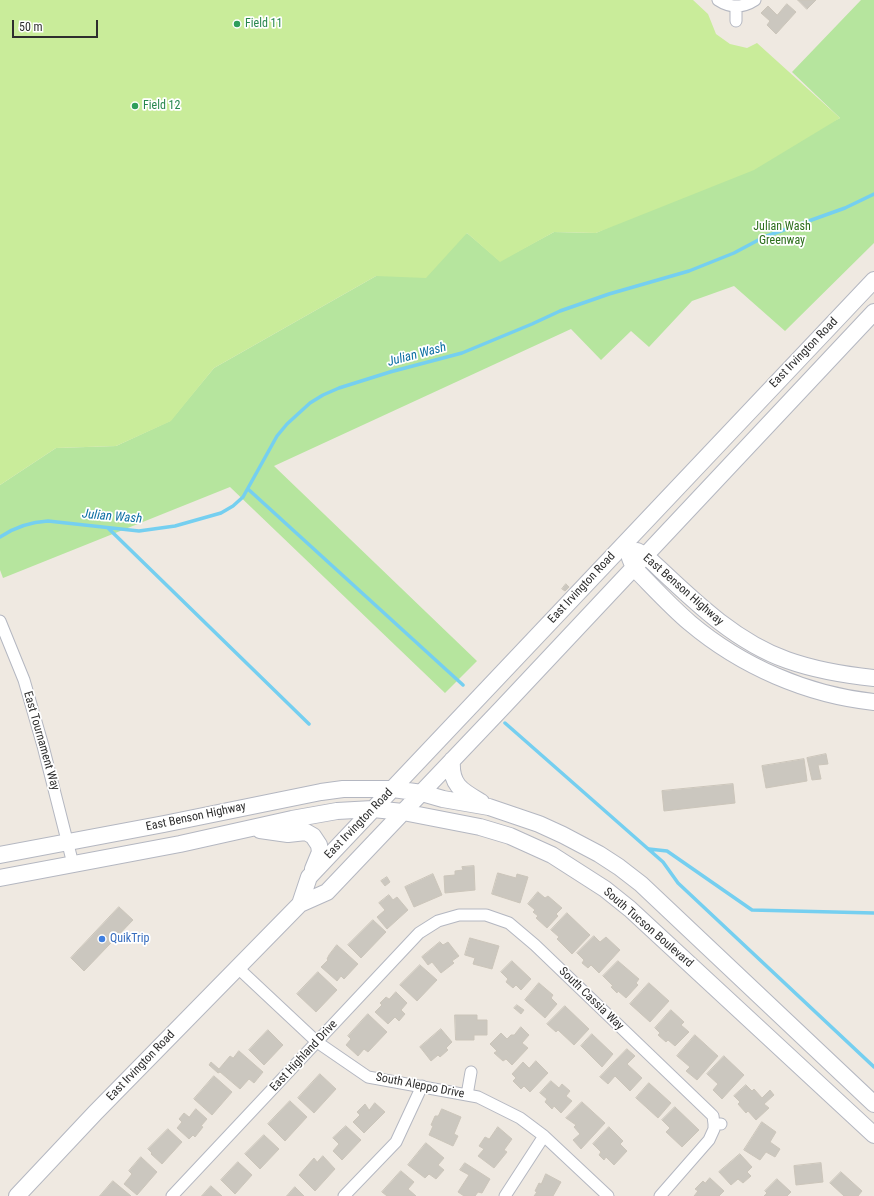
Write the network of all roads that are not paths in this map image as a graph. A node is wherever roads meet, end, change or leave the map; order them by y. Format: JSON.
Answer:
{"nodes":[{"id":1,"x":718,"y":0,"type":"edge"},
{"id":2,"x":755,"y":0,"type":"edge"},
{"id":3,"x":736,"y":7,"type":"junction"},
{"id":4,"x":736,"y":21,"type":"dead end"},
{"id":5,"x":874,"y":280,"type":"edge"},
{"id":6,"x":874,"y":312,"type":"edge"},
{"id":7,"x":623,"y":544,"type":"junction"},
{"id":8,"x":646,"y":555,"type":"junction"},
{"id":9,"x":634,"y":568,"type":"junction"},
{"id":10,"x":0,"y":621,"type":"edge"},
{"id":11,"x":874,"y":678,"type":"edge"},
{"id":12,"x":874,"y":702,"type":"edge"},
{"id":13,"x":452,"y":760,"type":"junction"},
{"id":14,"x":393,"y":789,"type":"junction"},
{"id":15,"x":422,"y":793,"type":"junction"},
{"id":16,"x":489,"y":807,"type":"junction"},
{"id":17,"x":373,"y":809,"type":"junction"},
{"id":18,"x":403,"y":812,"type":"junction"},
{"id":19,"x":248,"y":828,"type":"junction"},
{"id":20,"x":68,"y":843,"type":"junction"},
{"id":21,"x":0,"y":855,"type":"edge"},
{"id":22,"x":73,"y":864,"type":"junction"},
{"id":23,"x":309,"y":877,"type":"junction"},
{"id":24,"x":0,"y":878,"type":"edge"},
{"id":25,"x":300,"y":904,"type":"junction"},
{"id":26,"x":438,"y":921,"type":"joint"},
{"id":27,"x":238,"y":968,"type":"junction"},
{"id":28,"x":317,"y":1042,"type":"junction"},
{"id":29,"x":471,"y":1072,"type":"dead end"},
{"id":30,"x":422,"y":1086,"type":"junction"},
{"id":31,"x":467,"y":1095,"type":"junction"},
{"id":32,"x":874,"y":1104,"type":"edge"},
{"id":33,"x":874,"y":1135,"type":"edge"},
{"id":34,"x":544,"y":1136,"type":"junction"},
{"id":35,"x":17,"y":1196,"type":"edge"},
{"id":36,"x":172,"y":1196,"type":"edge"},
{"id":37,"x":344,"y":1196,"type":"edge"},
{"id":38,"x":505,"y":1196,"type":"edge"},
{"id":39,"x":608,"y":1196,"type":"edge"},
{"id":40,"x":660,"y":1196,"type":"edge"}],
"edges":[{"from":1,"to":3,"type":"street"},
{"from":2,"to":3,"type":"street"},
{"from":3,"to":4,"type":"street"},
{"from":5,"to":7,"type":"main road","name":"East Irvington Road"},
{"from":6,"to":8,"type":"main road","name":"East Irvington Road"},
{"from":7,"to":8,"type":"main road","name":"East Benson Highway"},
{"from":7,"to":9,"type":"main road","name":"East Benson Highway"},
{"from":7,"to":14,"type":"main road","name":"East Irvington Road"},
{"from":8,"to":9,"type":"main road","name":"East Irvington Road"},
{"from":8,"to":11,"type":"main road","name":"East Benson Highway"},
{"from":9,"to":12,"type":"main road","name":"East Benson Highway"},
{"from":9,"to":13,"type":"main road","name":"East Irvington Road"},
{"from":10,"to":20,"type":"street","name":"East Tournament Way"},
{"from":13,"to":15,"type":"main road","name":"East Irvington Road"},
{"from":13,"to":16,"type":"main road"},
{"from":14,"to":15,"type":"main road","name":"South Tucson Boulevard"},
{"from":14,"to":17,"type":"main road","name":"East Irvington Road"},
{"from":14,"to":20,"type":"main road","name":"East Benson Highway"},
{"from":15,"to":16,"type":"main road","name":"South Tucson Boulevard"},
{"from":15,"to":18,"type":"main road","name":"East Irvington Road"},
{"from":16,"to":32,"type":"main road","name":"South Tucson Boulevard"},
{"from":17,"to":18,"type":"main road","name":"South Tucson Boulevard"},
{"from":17,"to":19,"type":"main road","name":"East Benson Highway"},
{"from":17,"to":23,"type":"main road","name":"East Irvington Road"},
{"from":18,"to":25,"type":"main road","name":"East Irvington Road"},
{"from":18,"to":33,"type":"main road","name":"South Tucson Boulevard"},
{"from":19,"to":22,"type":"main road","name":"East Benson Highway"},
{"from":19,"to":23,"type":"main road"},
{"from":20,"to":21,"type":"main road","name":"East Benson Highway"},
{"from":20,"to":22,"type":"street","name":"East Tournament Way"},
{"from":22,"to":24,"type":"main road","name":"East Benson Highway"},
{"from":23,"to":25,"type":"main road","name":"East Irvington Road"},
{"from":25,"to":27,"type":"main road","name":"East Irvington Road"},
{"from":26,"to":28,"type":"street","name":"East Highland Drive"},
{"from":26,"to":40,"type":"street","name":"South Cassia Way"},
{"from":27,"to":28,"type":"street","name":"South Aleppo Drive"},
{"from":27,"to":35,"type":"main road","name":"East Irvington Road"},
{"from":28,"to":30,"type":"street","name":"South Aleppo Drive"},
{"from":28,"to":36,"type":"street","name":"East Highland Drive"},
{"from":29,"to":31,"type":"street"},
{"from":30,"to":31,"type":"street","name":"South Aleppo Drive"},
{"from":30,"to":37,"type":"street"},
{"from":31,"to":34,"type":"street","name":"South Aleppo Drive"},
{"from":34,"to":38,"type":"street"},
{"from":34,"to":39,"type":"street","name":"South Aleppo Drive"}]}
